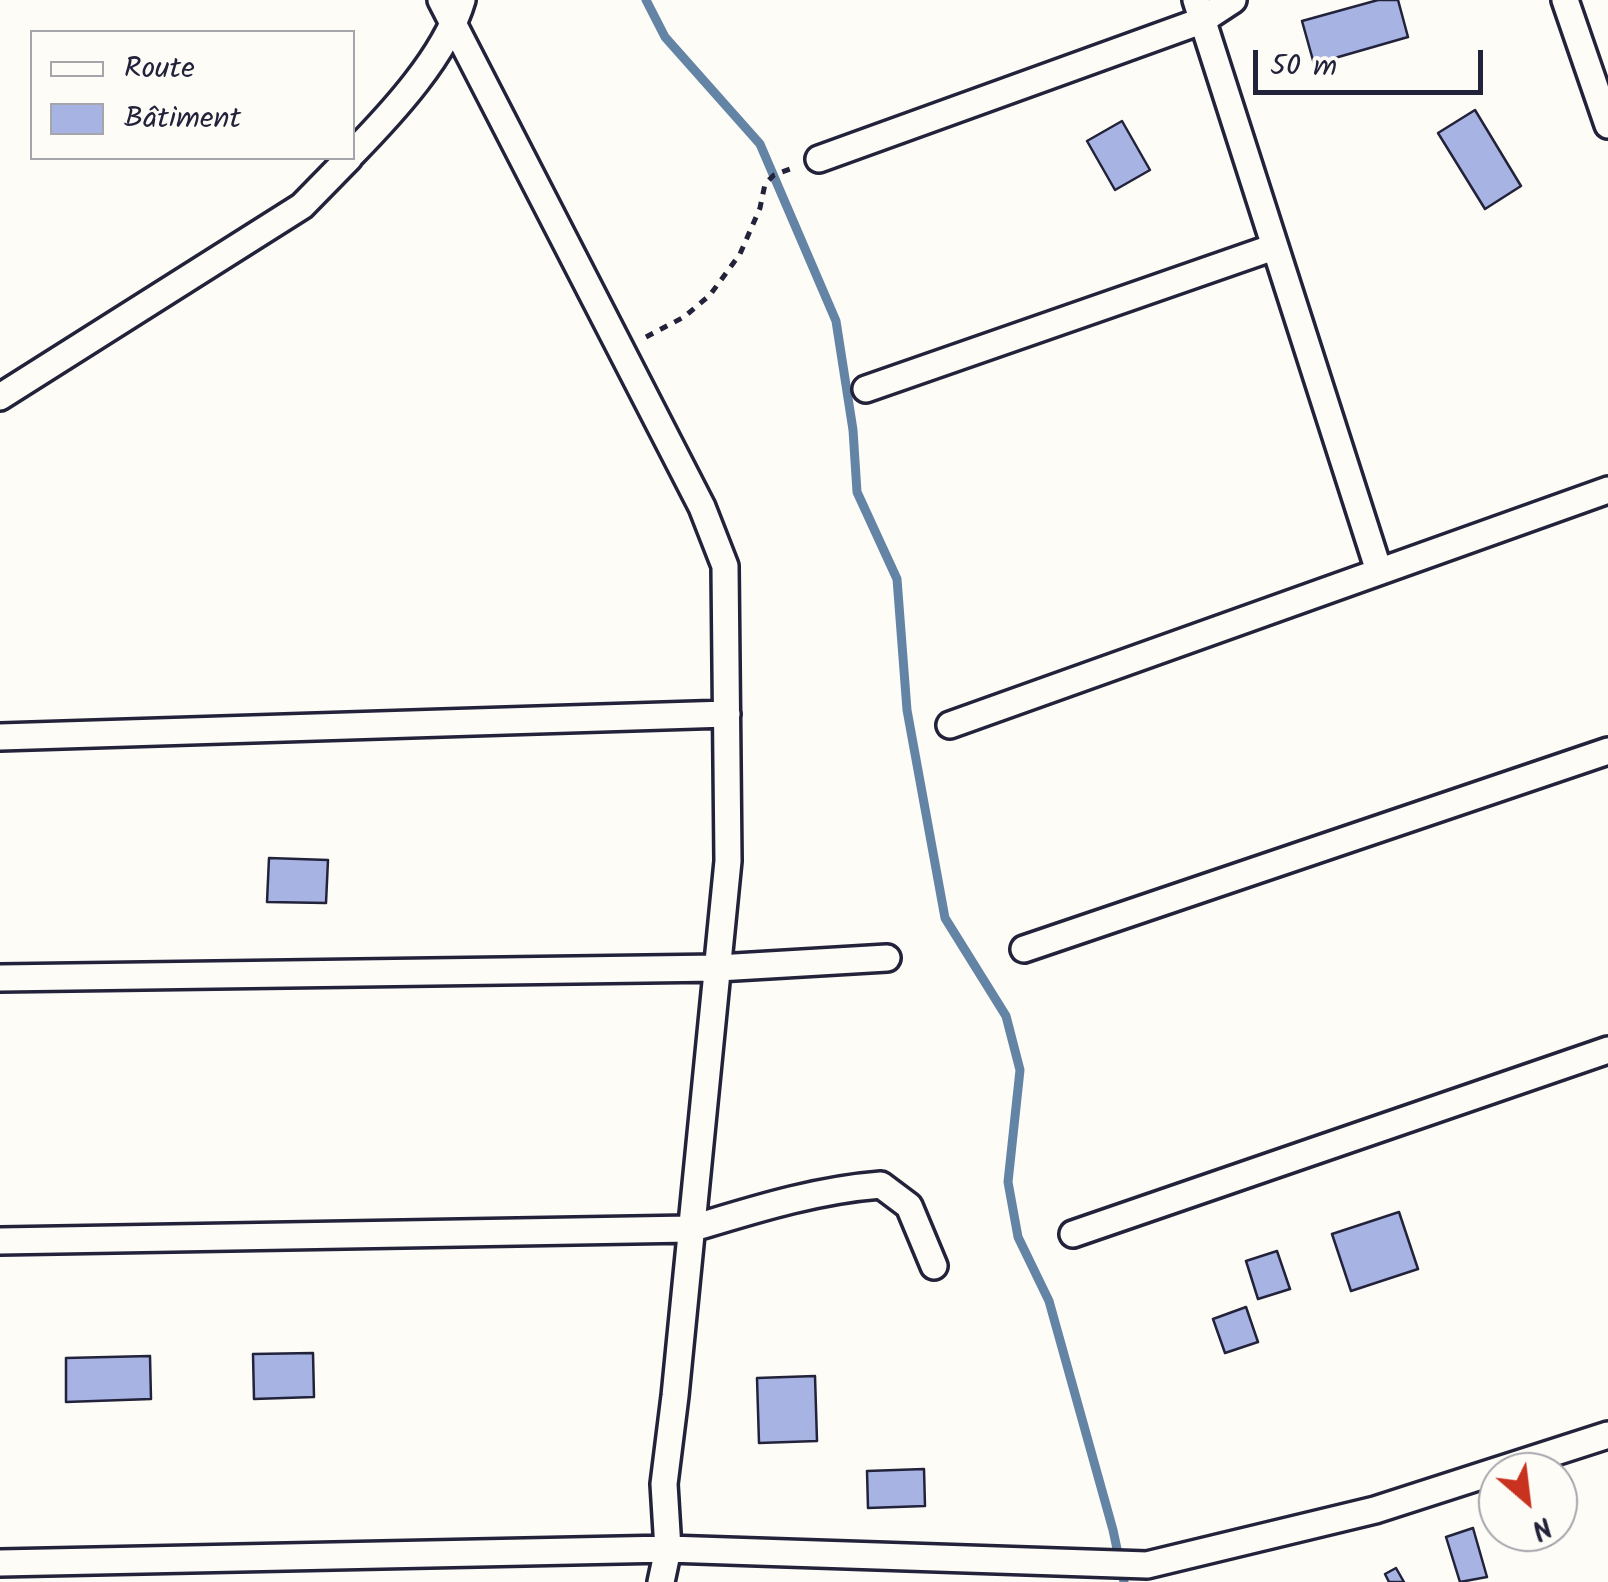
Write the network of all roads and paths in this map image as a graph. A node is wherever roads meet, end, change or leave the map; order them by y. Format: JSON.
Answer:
{"nodes":[{"id":1,"x":441,"y":0,"type":"edge"},
{"id":2,"x":1233,"y":0,"type":"edge"},
{"id":3,"x":1565,"y":0,"type":"edge"},
{"id":4,"x":1198,"y":11,"type":"edge"},
{"id":5,"x":458,"y":12,"type":"edge"},
{"id":6,"x":1608,"y":126,"type":"edge"},
{"id":7,"x":355,"y":152,"type":"edge"},
{"id":8,"x":819,"y":158,"type":"joint"},
{"id":9,"x":347,"y":160,"type":"edge"},
{"id":10,"x":1274,"y":247,"type":"junction"},
{"id":11,"x":621,"y":350,"type":"junction"},
{"id":12,"x":866,"y":389,"type":"dead end"},
{"id":13,"x":0,"y":397,"type":"edge"},
{"id":14,"x":1608,"y":490,"type":"edge"},
{"id":15,"x":1380,"y":571,"type":"junction"},
{"id":16,"x":726,"y":714,"type":"junction"},
{"id":17,"x":950,"y":725,"type":"dead end"},
{"id":18,"x":0,"y":737,"type":"edge"},
{"id":19,"x":1608,"y":751,"type":"edge"},
{"id":20,"x":1024,"y":949,"type":"dead end"},
{"id":21,"x":886,"y":958,"type":"dead end"},
{"id":22,"x":718,"y":968,"type":"junction"},
{"id":23,"x":0,"y":978,"type":"edge"},
{"id":24,"x":1608,"y":1050,"type":"edge"},
{"id":25,"x":690,"y":1229,"type":"junction"},
{"id":26,"x":1073,"y":1234,"type":"dead end"},
{"id":27,"x":0,"y":1240,"type":"edge"},
{"id":28,"x":934,"y":1266,"type":"dead end"},
{"id":29,"x":1608,"y":1435,"type":"edge"},
{"id":30,"x":668,"y":1549,"type":"junction"},
{"id":31,"x":0,"y":1563,"type":"edge"},
{"id":32,"x":662,"y":1582,"type":"edge"}],
"edges":[{"from":1,"to":5,"type":"street"},
{"from":2,"to":4,"type":"street"},
{"from":3,"to":6,"type":"street"},
{"from":4,"to":8,"type":"street"},
{"from":4,"to":10,"type":"street"},
{"from":5,"to":7,"type":"street"},
{"from":5,"to":11,"type":"street"},
{"from":8,"to":11,"type":"path"},
{"from":9,"to":13,"type":"street"},
{"from":10,"to":12,"type":"street"},
{"from":10,"to":15,"type":"street"},
{"from":11,"to":16,"type":"street"},
{"from":14,"to":15,"type":"street"},
{"from":15,"to":17,"type":"street"},
{"from":16,"to":18,"type":"street"},
{"from":16,"to":22,"type":"street"},
{"from":19,"to":20,"type":"street"},
{"from":21,"to":22,"type":"street"},
{"from":22,"to":23,"type":"street"},
{"from":22,"to":25,"type":"street"},
{"from":24,"to":26,"type":"street"},
{"from":25,"to":27,"type":"street"},
{"from":25,"to":28,"type":"street"},
{"from":25,"to":30,"type":"street"},
{"from":29,"to":30,"type":"street"},
{"from":30,"to":31,"type":"street"},
{"from":30,"to":32,"type":"street"}]}
